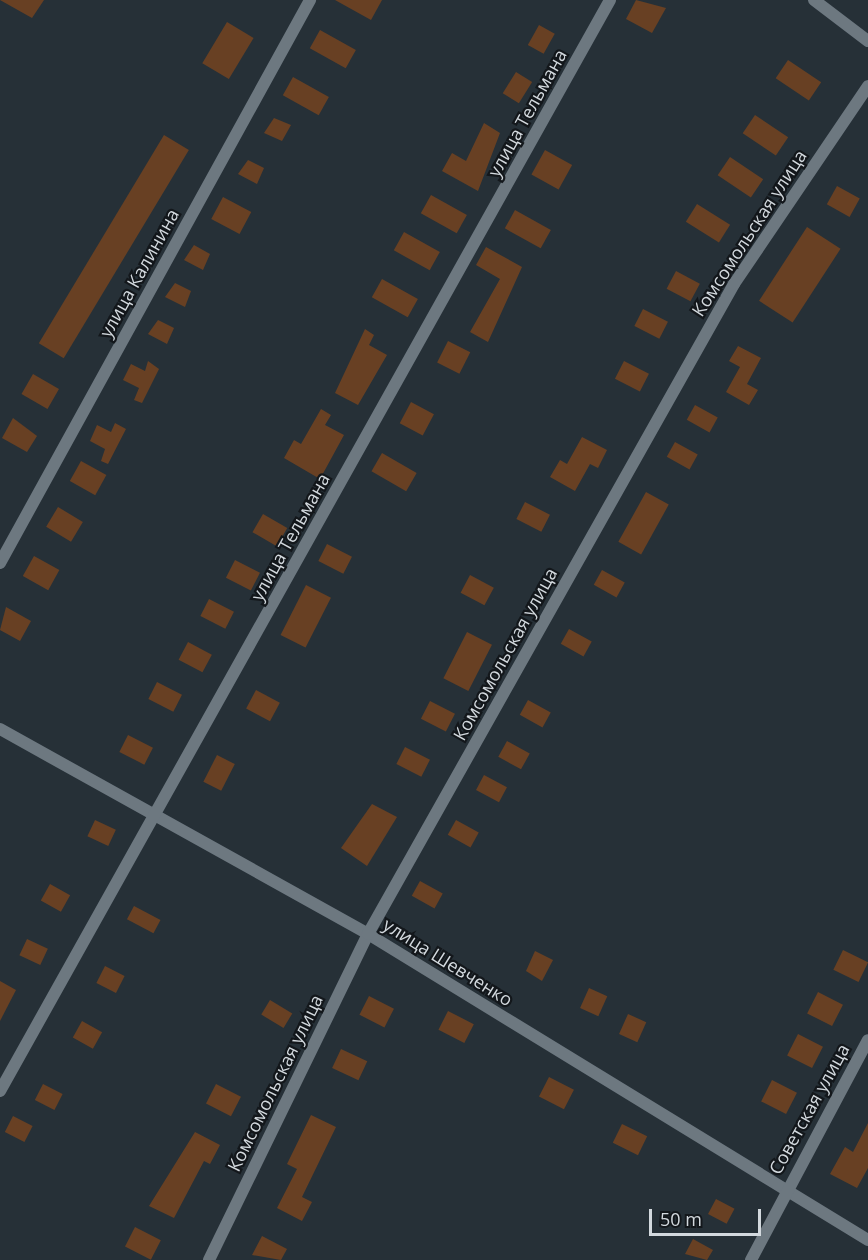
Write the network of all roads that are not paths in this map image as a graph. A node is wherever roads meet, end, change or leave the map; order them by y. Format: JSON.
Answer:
{"nodes":[{"id":1,"x":310,"y":0,"type":"edge"},
{"id":2,"x":610,"y":0,"type":"edge"},
{"id":3,"x":814,"y":0,"type":"edge"},
{"id":4,"x":868,"y":41,"type":"edge"},
{"id":5,"x":868,"y":86,"type":"edge"},
{"id":6,"x":0,"y":563,"type":"edge"},
{"id":7,"x":0,"y":729,"type":"edge"},
{"id":8,"x":155,"y":817,"type":"junction"},
{"id":9,"x":368,"y":934,"type":"junction"},
{"id":10,"x":868,"y":1040,"type":"edge"},
{"id":11,"x":0,"y":1091,"type":"edge"},
{"id":12,"x":784,"y":1191,"type":"junction"},
{"id":13,"x":868,"y":1240,"type":"edge"},
{"id":14,"x":209,"y":1260,"type":"edge"},
{"id":15,"x":750,"y":1260,"type":"edge"}],
"edges":[{"from":1,"to":6,"type":"street","name":"улица Калинина"},
{"from":2,"to":8,"type":"street","name":"улица Тельмана"},
{"from":3,"to":4,"type":"street"},
{"from":5,"to":9,"type":"street","name":"Комсомольская улица"},
{"from":7,"to":8,"type":"street","name":"улица Шевченко"},
{"from":8,"to":9,"type":"street","name":"улица Шевченко"},
{"from":8,"to":11,"type":"street","name":"улица Тельмана"},
{"from":9,"to":12,"type":"street","name":"улица Шевченко"},
{"from":9,"to":14,"type":"street","name":"Комсомольская улица"},
{"from":10,"to":12,"type":"street","name":"Советская улица"},
{"from":12,"to":13,"type":"street","name":"улица Шевченко"},
{"from":12,"to":15,"type":"street","name":"Советская улица"}]}
